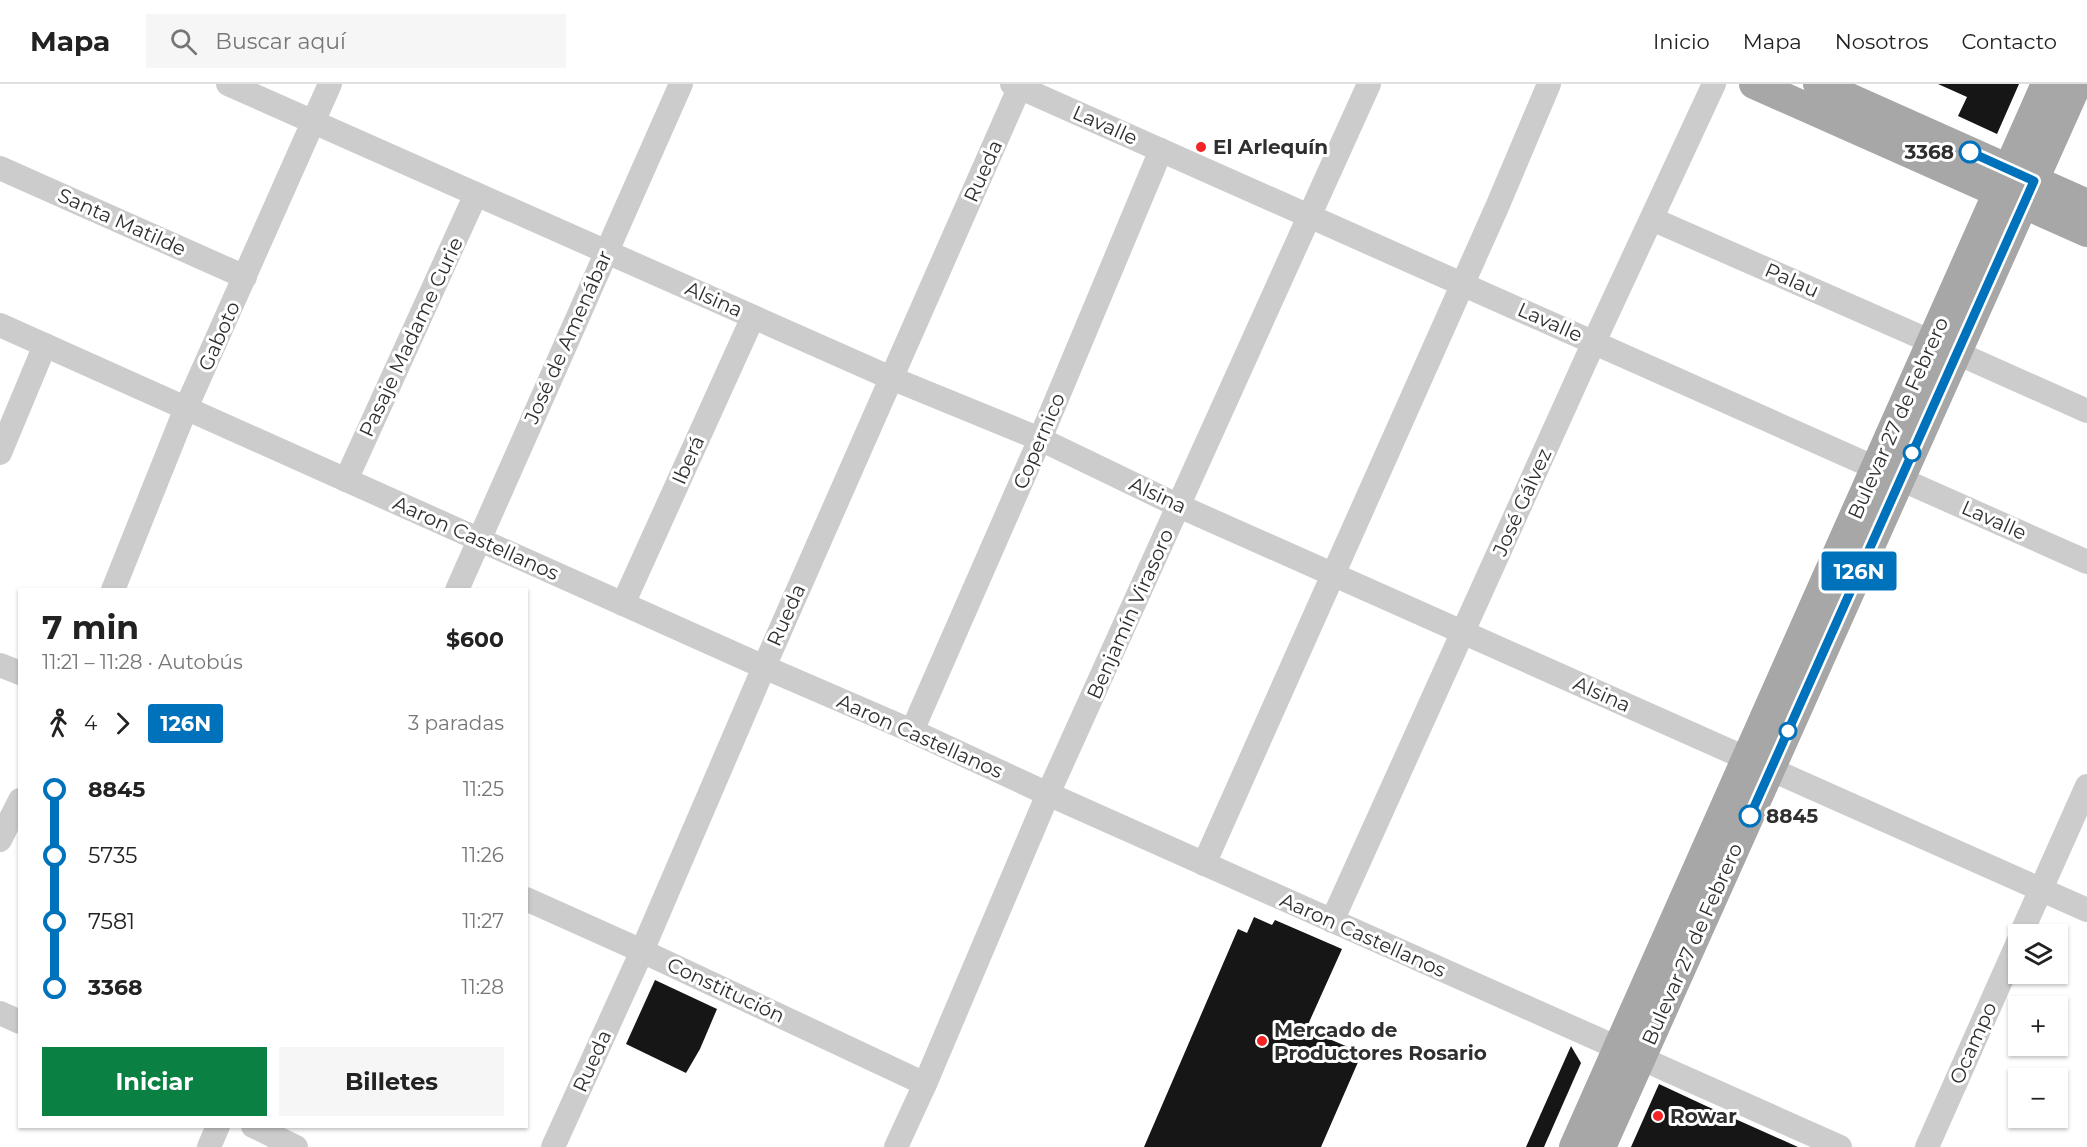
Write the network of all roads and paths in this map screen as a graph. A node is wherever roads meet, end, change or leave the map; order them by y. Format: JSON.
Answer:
{"nodes":[{"id":1,"x":228,"y":84,"type":"edge"},
{"id":2,"x":330,"y":84,"type":"edge"},
{"id":3,"x":681,"y":84,"type":"edge"},
{"id":4,"x":1369,"y":84,"type":"edge"},
{"id":5,"x":1549,"y":84,"type":"edge"},
{"id":6,"x":1714,"y":84,"type":"edge"},
{"id":7,"x":1754,"y":84,"type":"edge"},
{"id":8,"x":1818,"y":84,"type":"edge"},
{"id":9,"x":2046,"y":84,"type":"edge"},
{"id":10,"x":2077,"y":84,"type":"edge"},
{"id":11,"x":1017,"y":85,"type":"edge"},
{"id":12,"x":313,"y":122,"type":"junction"},
{"id":13,"x":1161,"y":150,"type":"junction"},
{"id":14,"x":0,"y":168,"type":"edge"},
{"id":15,"x":2016,"y":186,"type":"junction"},
{"id":16,"x":476,"y":194,"type":"junction"},
{"id":17,"x":2087,"y":204,"type":"edge"},
{"id":18,"x":1309,"y":216,"type":"junction"},
{"id":19,"x":1652,"y":219,"type":"junction"},
{"id":20,"x":2087,"y":232,"type":"edge"},
{"id":21,"x":606,"y":252,"type":"junction"},
{"id":22,"x":244,"y":277,"type":"junction"},
{"id":23,"x":1462,"y":284,"type":"junction"},
{"id":24,"x":753,"y":317,"type":"junction"},
{"id":25,"x":0,"y":325,"type":"edge"},
{"id":26,"x":1594,"y":342,"type":"junction"},
{"id":27,"x":45,"y":345,"type":"junction"},
{"id":28,"x":1944,"y":347,"type":"junction"},
{"id":29,"x":891,"y":378,"type":"junction"},
{"id":30,"x":186,"y":408,"type":"junction"},
{"id":31,"x":2087,"y":411,"type":"edge"},
{"id":32,"x":1040,"y":439,"type":"junction"},
{"id":33,"x":0,"y":453,"type":"edge"},
{"id":34,"x":1888,"y":473,"type":"junction"},
{"id":35,"x":346,"y":480,"type":"junction"},
{"id":36,"x":1179,"y":506,"type":"junction"},
{"id":37,"x":478,"y":539,"type":"junction"},
{"id":38,"x":2087,"y":562,"type":"edge"},
{"id":39,"x":1333,"y":574,"type":"junction"},
{"id":40,"x":114,"y":588,"type":"edge"},
{"id":41,"x":458,"y":588,"type":"edge"},
{"id":42,"x":623,"y":604,"type":"junction"},
{"id":43,"x":1463,"y":632,"type":"junction"},
{"id":44,"x":0,"y":665,"type":"edge"},
{"id":45,"x":764,"y":667,"type":"junction"},
{"id":46,"x":18,"y":672,"type":"edge"},
{"id":47,"x":912,"y":731,"type":"junction"},
{"id":48,"x":1759,"y":763,"type":"junction"},
{"id":49,"x":2087,"y":786,"type":"edge"},
{"id":50,"x":1048,"y":794,"type":"junction"},
{"id":51,"x":18,"y":804,"type":"edge"},
{"id":52,"x":0,"y":840,"type":"edge"},
{"id":53,"x":1204,"y":864,"type":"junction"},
{"id":54,"x":2041,"y":889,"type":"junction"},
{"id":55,"x":528,"y":900,"type":"edge"},
{"id":56,"x":2087,"y":909,"type":"edge"},
{"id":57,"x":1332,"y":921,"type":"junction"},
{"id":58,"x":2025,"y":924,"type":"edge"},
{"id":59,"x":642,"y":951,"type":"junction"},
{"id":60,"x":2008,"y":965,"type":"edge"},
{"id":61,"x":0,"y":1013,"type":"edge"},
{"id":62,"x":18,"y":1021,"type":"edge"},
{"id":63,"x":1628,"y":1054,"type":"junction"},
{"id":64,"x":925,"y":1084,"type":"junction"},
{"id":65,"x":217,"y":1128,"type":"edge"},
{"id":66,"x":257,"y":1128,"type":"edge"},
{"id":67,"x":209,"y":1147,"type":"edge"},
{"id":68,"x":296,"y":1147,"type":"edge"},
{"id":69,"x":553,"y":1147,"type":"edge"},
{"id":70,"x":896,"y":1147,"type":"edge"},
{"id":71,"x":1574,"y":1147,"type":"edge"},
{"id":72,"x":1600,"y":1147,"type":"edge"},
{"id":73,"x":1840,"y":1147,"type":"edge"},
{"id":74,"x":1927,"y":1147,"type":"edge"}],
"edges":[{"from":1,"to":12,"type":"street","name":"Alsina"},
{"from":2,"to":12,"type":"street","name":"Gaboto"},
{"from":3,"to":21,"type":"street","name":"José de Amenábar"},
{"from":4,"to":18,"type":"street","name":"Benjamín Virasoro"},
{"from":5,"to":23,"type":"street"},
{"from":6,"to":19,"type":"street","name":"José Gálvez"},
{"from":7,"to":15,"type":"main road"},
{"from":8,"to":15,"type":"main road"},
{"from":9,"to":15,"type":"main road","name":"Bulevar 27 de Febrero"},
{"from":10,"to":15,"type":"main road","name":"Bulevar 27 de Febrero"},
{"from":11,"to":13,"type":"street","name":"Lavalle"},
{"from":11,"to":29,"type":"street","name":"Rueda"},
{"from":12,"to":16,"type":"street","name":"Alsina"},
{"from":12,"to":22,"type":"street","name":"Gaboto"},
{"from":13,"to":18,"type":"street","name":"Lavalle"},
{"from":13,"to":32,"type":"street","name":"Copernico"},
{"from":14,"to":22,"type":"street","name":"Santa Matilde"},
{"from":15,"to":17,"type":"main road"},
{"from":15,"to":20,"type":"main road"},
{"from":15,"to":28,"type":"main road","name":"Bulevar 27 de Febrero"},
{"from":16,"to":21,"type":"street","name":"Alsina"},
{"from":16,"to":35,"type":"street","name":"Pasaje Madame Curie"},
{"from":18,"to":23,"type":"street","name":"Lavalle"},
{"from":18,"to":36,"type":"street","name":"Benjamín Virasoro"},
{"from":19,"to":26,"type":"street","name":"José Gálvez"},
{"from":19,"to":28,"type":"street","name":"Palau"},
{"from":21,"to":24,"type":"street","name":"Alsina"},
{"from":21,"to":37,"type":"street","name":"José de Amenábar"},
{"from":22,"to":30,"type":"street","name":"Gaboto"},
{"from":23,"to":26,"type":"street","name":"Lavalle"},
{"from":23,"to":39,"type":"street"},
{"from":24,"to":29,"type":"street","name":"Alsina"},
{"from":24,"to":42,"type":"street","name":"Iberá"},
{"from":25,"to":27,"type":"street","name":"Aaron Castellanos"},
{"from":26,"to":34,"type":"street","name":"Lavalle"},
{"from":26,"to":43,"type":"street","name":"José Gálvez"},
{"from":27,"to":30,"type":"street","name":"Aaron Castellanos"},
{"from":27,"to":33,"type":"street"},
{"from":28,"to":31,"type":"street","name":"Palau"},
{"from":28,"to":34,"type":"main road","name":"Bulevar 27 de Febrero"},
{"from":29,"to":32,"type":"street","name":"Alsina"},
{"from":29,"to":45,"type":"street","name":"Rueda"},
{"from":30,"to":35,"type":"street","name":"Aaron Castellanos"},
{"from":30,"to":40,"type":"street","name":"Gaboto"},
{"from":32,"to":36,"type":"street","name":"Alsina"},
{"from":32,"to":47,"type":"street","name":"Copernico"},
{"from":34,"to":38,"type":"street","name":"Lavalle"},
{"from":34,"to":48,"type":"main road","name":"Bulevar 27 de Febrero"},
{"from":35,"to":37,"type":"street","name":"Aaron Castellanos"},
{"from":36,"to":39,"type":"street","name":"Alsina"},
{"from":36,"to":50,"type":"street","name":"Benjamín Virasoro"},
{"from":37,"to":41,"type":"street","name":"José de Amenábar"},
{"from":37,"to":42,"type":"street","name":"Aaron Castellanos"},
{"from":39,"to":43,"type":"street","name":"Alsina"},
{"from":39,"to":53,"type":"street"},
{"from":42,"to":45,"type":"street","name":"Aaron Castellanos"},
{"from":43,"to":48,"type":"street","name":"Alsina"},
{"from":43,"to":57,"type":"street","name":"José Gálvez"},
{"from":44,"to":46,"type":"street"},
{"from":45,"to":47,"type":"street","name":"Aaron Castellanos"},
{"from":45,"to":59,"type":"street","name":"Rueda"},
{"from":47,"to":50,"type":"street","name":"Aaron Castellanos"},
{"from":48,"to":54,"type":"street","name":"Alsina"},
{"from":48,"to":63,"type":"main road","name":"Bulevar 27 de Febrero"},
{"from":49,"to":54,"type":"street"},
{"from":50,"to":53,"type":"street","name":"Aaron Castellanos"},
{"from":50,"to":64,"type":"street","name":"Benjamín Virasoro"},
{"from":51,"to":52,"type":"street"},
{"from":53,"to":57,"type":"street","name":"Aaron Castellanos"},
{"from":54,"to":56,"type":"street","name":"Alsina"},
{"from":54,"to":58,"type":"street"},
{"from":55,"to":59,"type":"street","name":"Constitución"},
{"from":57,"to":63,"type":"street","name":"Aaron Castellanos"},
{"from":59,"to":64,"type":"street","name":"Constitución"},
{"from":59,"to":69,"type":"street","name":"Rueda"},
{"from":60,"to":74,"type":"street","name":"Ocampo"},
{"from":61,"to":62,"type":"street"},
{"from":63,"to":71,"type":"main road","name":"Bulevar 27 de Febrero"},
{"from":63,"to":72,"type":"main road","name":"Bulevar 27 de Febrero"},
{"from":63,"to":73,"type":"street","name":"Aaron Castellanos"},
{"from":64,"to":70,"type":"street","name":"Benjamín Virasoro"},
{"from":65,"to":67,"type":"street"},
{"from":66,"to":68,"type":"street"}]}
